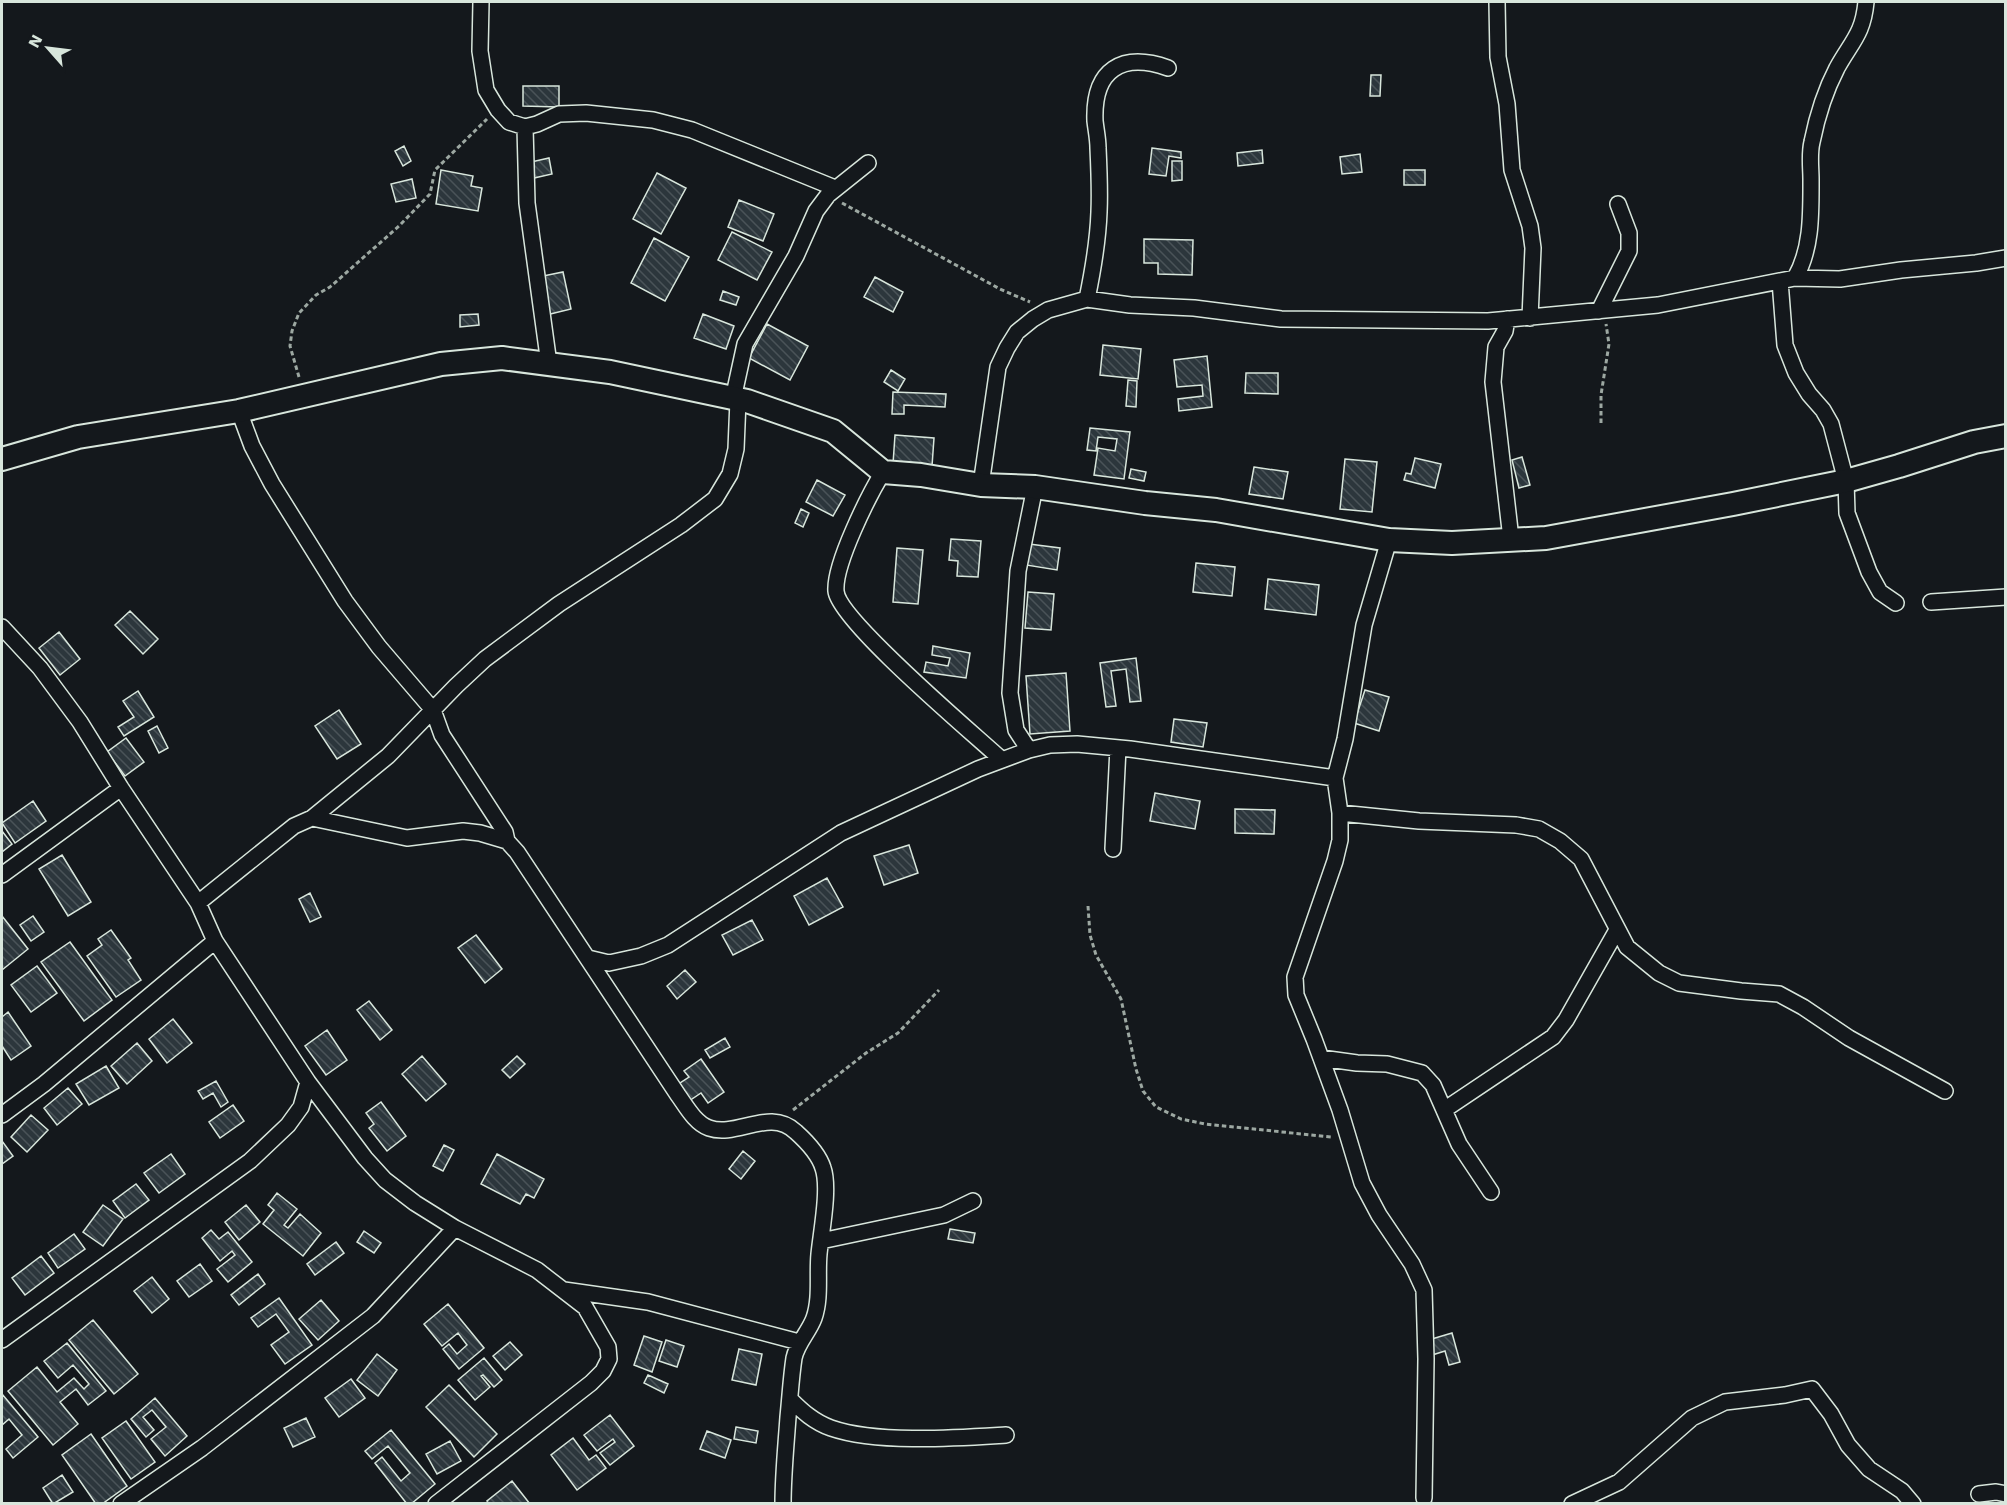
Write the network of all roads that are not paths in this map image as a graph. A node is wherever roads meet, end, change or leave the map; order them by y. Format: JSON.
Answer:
{"nodes":[{"id":1,"x":481,"y":2,"type":"edge"},
{"id":2,"x":1497,"y":2,"type":"edge"},
{"id":3,"x":1866,"y":2,"type":"edge"},
{"id":4,"x":1168,"y":68,"type":"dead end"},
{"id":5,"x":525,"y":127,"type":"junction"},
{"id":6,"x":868,"y":163,"type":"dead end"},
{"id":7,"x":831,"y":192,"type":"junction"},
{"id":8,"x":1618,"y":204,"type":"dead end"},
{"id":9,"x":2006,"y":258,"type":"edge"},
{"id":10,"x":1787,"y":280,"type":"junction"},
{"id":11,"x":1087,"y":299,"type":"junction"},
{"id":12,"x":1602,"y":310,"type":"junction"},
{"id":13,"x":1530,"y":318,"type":"junction"},
{"id":14,"x":1507,"y":319,"type":"junction"},
{"id":15,"x":549,"y":364,"type":"junction"},
{"id":16,"x":736,"y":399,"type":"junction"},
{"id":17,"x":240,"y":411,"type":"junction"},
{"id":18,"x":2006,"y":436,"type":"edge"},
{"id":19,"x":2,"y":459,"type":"edge"},
{"id":20,"x":883,"y":472,"type":"junction"},
{"id":21,"x":1846,"y":481,"type":"junction"},
{"id":22,"x":981,"y":485,"type":"junction"},
{"id":23,"x":1035,"y":487,"type":"junction"},
{"id":24,"x":1511,"y":539,"type":"junction"},
{"id":25,"x":1389,"y":540,"type":"junction"},
{"id":26,"x":2006,"y":597,"type":"edge"},
{"id":27,"x":1931,"y":602,"type":"dead end"},
{"id":28,"x":1896,"y":603,"type":"dead end"},
{"id":29,"x":3,"y":632,"type":"edge"},
{"id":30,"x":433,"y":710,"type":"junction"},
{"id":31,"x":1118,"y":748,"type":"junction"},
{"id":32,"x":1029,"y":750,"type":"junction"},
{"id":33,"x":1002,"y":760,"type":"junction"},
{"id":34,"x":1335,"y":778,"type":"junction"},
{"id":35,"x":121,"y":788,"type":"junction"},
{"id":36,"x":1340,"y":813,"type":"junction"},
{"id":37,"x":312,"y":818,"type":"junction"},
{"id":38,"x":507,"y":841,"type":"junction"},
{"id":39,"x":1113,"y":849,"type":"dead end"},
{"id":40,"x":2,"y":875,"type":"edge"},
{"id":41,"x":198,"y":903,"type":"junction"},
{"id":42,"x":1617,"y":930,"type":"junction"},
{"id":43,"x":215,"y":941,"type":"junction"},
{"id":44,"x":588,"y":958,"type":"junction"},
{"id":45,"x":1321,"y":1058,"type":"junction"},
{"id":46,"x":308,"y":1082,"type":"junction"},
{"id":47,"x":1946,"y":1091,"type":"dead end"},
{"id":48,"x":1443,"y":1110,"type":"junction"},
{"id":49,"x":2,"y":1115,"type":"edge"},
{"id":50,"x":1491,"y":1192,"type":"dead end"},
{"id":51,"x":973,"y":1200,"type":"dead end"},
{"id":52,"x":455,"y":1227,"type":"junction"},
{"id":53,"x":821,"y":1241,"type":"junction"},
{"id":54,"x":564,"y":1290,"type":"junction"},
{"id":55,"x":2,"y":1341,"type":"edge"},
{"id":56,"x":800,"y":1342,"type":"junction"},
{"id":57,"x":790,"y":1399,"type":"junction"},
{"id":58,"x":1006,"y":1436,"type":"dead end"},
{"id":59,"x":1978,"y":1494,"type":"dead end"},
{"id":60,"x":2006,"y":1494,"type":"edge"},
{"id":61,"x":1424,"y":1498,"type":"dead end"},
{"id":62,"x":121,"y":1503,"type":"edge"},
{"id":63,"x":436,"y":1503,"type":"edge"},
{"id":64,"x":783,"y":1503,"type":"edge"},
{"id":65,"x":1572,"y":1503,"type":"edge"},
{"id":66,"x":1913,"y":1503,"type":"edge"}],
"edges":[{"from":1,"to":5,"type":"street"},
{"from":2,"to":13,"type":"street"},
{"from":3,"to":10,"type":"street"},
{"from":4,"to":11,"type":"street"},
{"from":5,"to":7,"type":"street"},
{"from":5,"to":15,"type":"street"},
{"from":6,"to":7,"type":"street"},
{"from":7,"to":16,"type":"street"},
{"from":8,"to":12,"type":"street"},
{"from":9,"to":10,"type":"street"},
{"from":10,"to":12,"type":"street"},
{"from":10,"to":21,"type":"street"},
{"from":11,"to":14,"type":"street"},
{"from":11,"to":22,"type":"street"},
{"from":12,"to":13,"type":"street"},
{"from":13,"to":14,"type":"street"},
{"from":14,"to":24,"type":"street"},
{"from":15,"to":16,"type":"street"},
{"from":15,"to":17,"type":"street"},
{"from":16,"to":20,"type":"street"},
{"from":16,"to":30,"type":"street"},
{"from":17,"to":19,"type":"street"},
{"from":17,"to":30,"type":"street"},
{"from":18,"to":21,"type":"street"},
{"from":20,"to":22,"type":"street"},
{"from":20,"to":33,"type":"street"},
{"from":21,"to":24,"type":"street"},
{"from":21,"to":28,"type":"street"},
{"from":22,"to":23,"type":"street"},
{"from":23,"to":25,"type":"street"},
{"from":23,"to":32,"type":"street"},
{"from":24,"to":25,"type":"street"},
{"from":25,"to":34,"type":"street"},
{"from":26,"to":27,"type":"street"},
{"from":29,"to":35,"type":"street"},
{"from":30,"to":37,"type":"street"},
{"from":30,"to":38,"type":"street"},
{"from":31,"to":32,"type":"street"},
{"from":31,"to":34,"type":"street"},
{"from":31,"to":39,"type":"street"},
{"from":32,"to":33,"type":"street"},
{"from":33,"to":44,"type":"street"},
{"from":34,"to":36,"type":"street"},
{"from":35,"to":40,"type":"street"},
{"from":35,"to":41,"type":"street"},
{"from":36,"to":42,"type":"street"},
{"from":36,"to":45,"type":"street"},
{"from":37,"to":38,"type":"street"},
{"from":37,"to":41,"type":"street"},
{"from":38,"to":44,"type":"street"},
{"from":41,"to":43,"type":"street"},
{"from":42,"to":47,"type":"street"},
{"from":42,"to":48,"type":"street"},
{"from":43,"to":46,"type":"street"},
{"from":43,"to":49,"type":"street"},
{"from":44,"to":53,"type":"street"},
{"from":45,"to":48,"type":"street"},
{"from":45,"to":61,"type":"street"},
{"from":46,"to":52,"type":"street"},
{"from":46,"to":55,"type":"street"},
{"from":48,"to":50,"type":"street"},
{"from":51,"to":53,"type":"street"},
{"from":52,"to":54,"type":"street"},
{"from":52,"to":62,"type":"street"},
{"from":53,"to":56,"type":"street"},
{"from":54,"to":56,"type":"street"},
{"from":54,"to":63,"type":"street"},
{"from":56,"to":57,"type":"street"},
{"from":57,"to":58,"type":"street"},
{"from":57,"to":64,"type":"street"},
{"from":59,"to":60,"type":"street"},
{"from":65,"to":66,"type":"street"}]}
